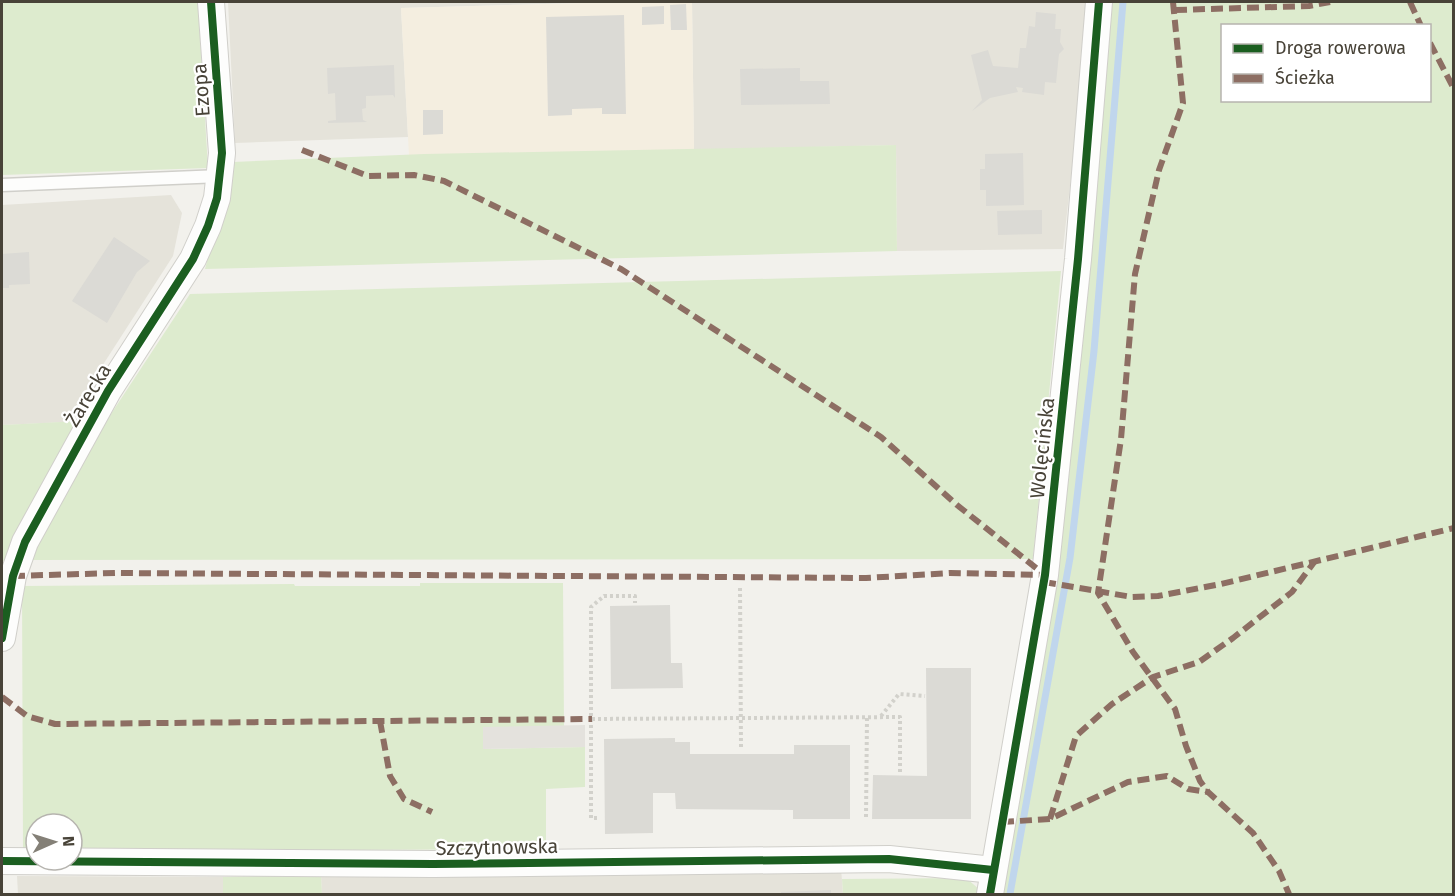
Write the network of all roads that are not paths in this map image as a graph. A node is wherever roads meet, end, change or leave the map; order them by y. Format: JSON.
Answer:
{"nodes":[{"id":1,"x":211,"y":2,"type":"edge"},
{"id":2,"x":1099,"y":2,"type":"edge"},
{"id":3,"x":221,"y":176,"type":"junction"},
{"id":4,"x":2,"y":185,"type":"edge"},
{"id":5,"x":7,"y":576,"type":"edge"},
{"id":6,"x":2,"y":638,"type":"edge"},
{"id":7,"x":2,"y":861,"type":"edge"},
{"id":8,"x":992,"y":882,"type":"edge"}],
"edges":[{"from":1,"to":3,"type":"street","name":"Ezopa"},
{"from":2,"to":8,"type":"street","name":"Wolęcińska"},
{"from":3,"to":4,"type":"lane"},
{"from":3,"to":5,"type":"street","name":"Żarecka"},
{"from":5,"to":6,"type":"street","name":"Żarecka"},
{"from":7,"to":8,"type":"street","name":"Szczytnowska"}]}
